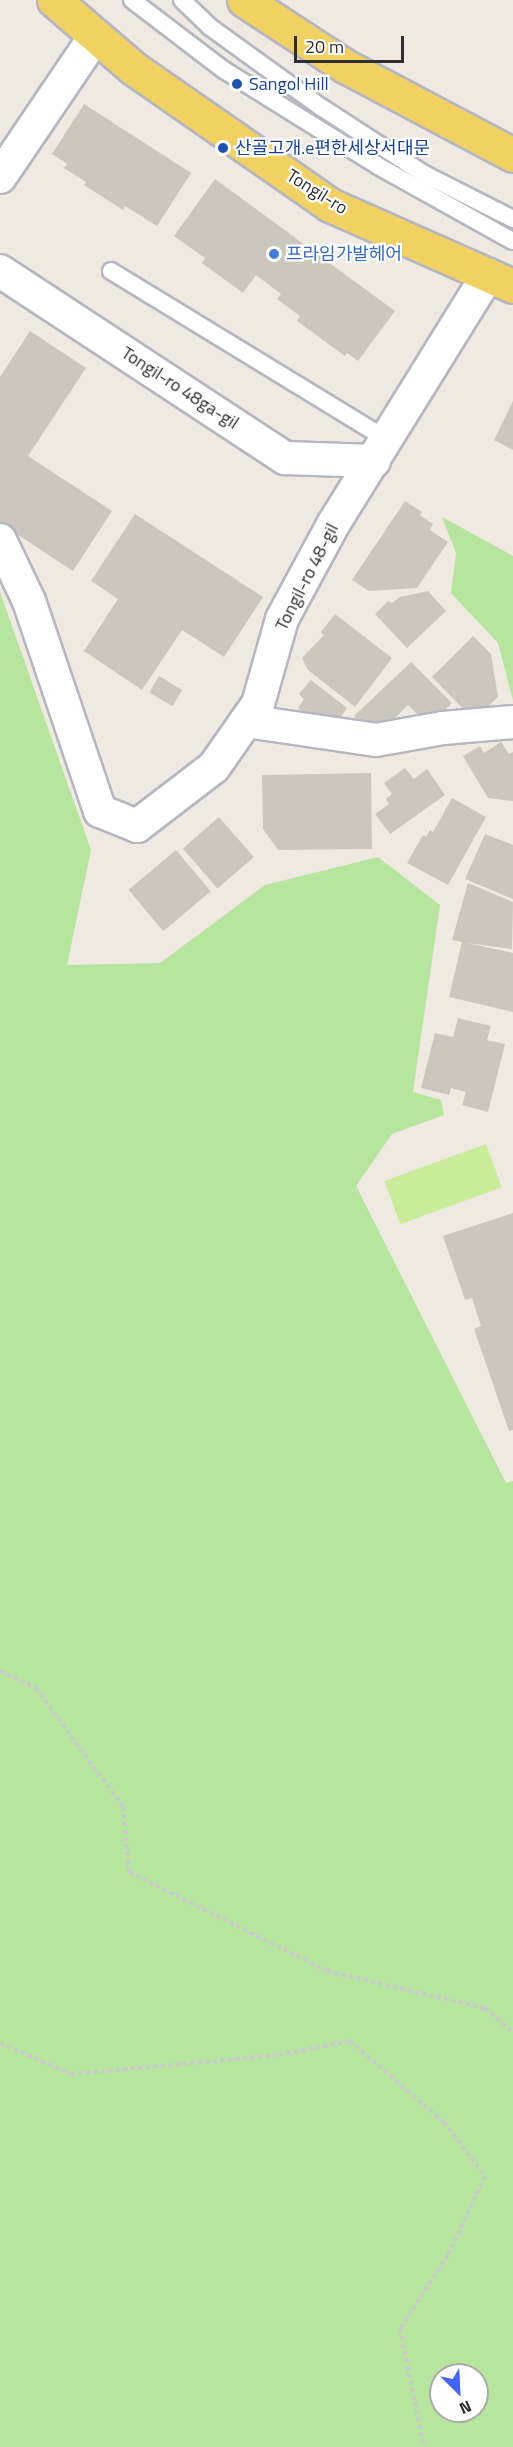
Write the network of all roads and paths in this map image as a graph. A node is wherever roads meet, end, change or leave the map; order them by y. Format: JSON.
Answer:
{"nodes":[{"id":1,"x":54,"y":0,"type":"edge"},
{"id":2,"x":132,"y":0,"type":"edge"},
{"id":3,"x":182,"y":0,"type":"edge"},
{"id":4,"x":244,"y":0,"type":"edge"},
{"id":5,"x":88,"y":47,"type":"dead end"},
{"id":6,"x":513,"y":154,"type":"edge"},
{"id":7,"x":0,"y":177,"type":"edge"},
{"id":8,"x":513,"y":219,"type":"edge"},
{"id":9,"x":513,"y":241,"type":"edge"},
{"id":10,"x":0,"y":271,"type":"edge"},
{"id":11,"x":111,"y":271,"type":"dead end"},
{"id":12,"x":500,"y":280,"type":"edge"},
{"id":13,"x":381,"y":450,"type":"junction"},
{"id":14,"x":0,"y":540,"type":"edge"},
{"id":15,"x":246,"y":721,"type":"junction"},
{"id":16,"x":513,"y":722,"type":"edge"},
{"id":17,"x":0,"y":1671,"type":"edge"},
{"id":18,"x":513,"y":2032,"type":"edge"},
{"id":19,"x":0,"y":2043,"type":"edge"},
{"id":20,"x":424,"y":2447,"type":"edge"}],
"edges":[{"from":1,"to":12,"type":"main road","name":"Tongil-ro"},
{"from":2,"to":9,"type":"lane"},
{"from":3,"to":8,"type":"lane"},
{"from":4,"to":6,"type":"main road"},
{"from":5,"to":7,"type":"street"},
{"from":10,"to":13,"type":"street","name":"Tongil-ro 48ga-gil"},
{"from":11,"to":13,"type":"lane"},
{"from":12,"to":13,"type":"street","name":"Tongil-ro 48-gil"},
{"from":13,"to":15,"type":"street","name":"Tongil-ro 48-gil"},
{"from":14,"to":15,"type":"street","name":"Tongil-ro 48-gil"},
{"from":15,"to":16,"type":"street"},
{"from":17,"to":18,"type":"path"},
{"from":19,"to":20,"type":"path"}]}
